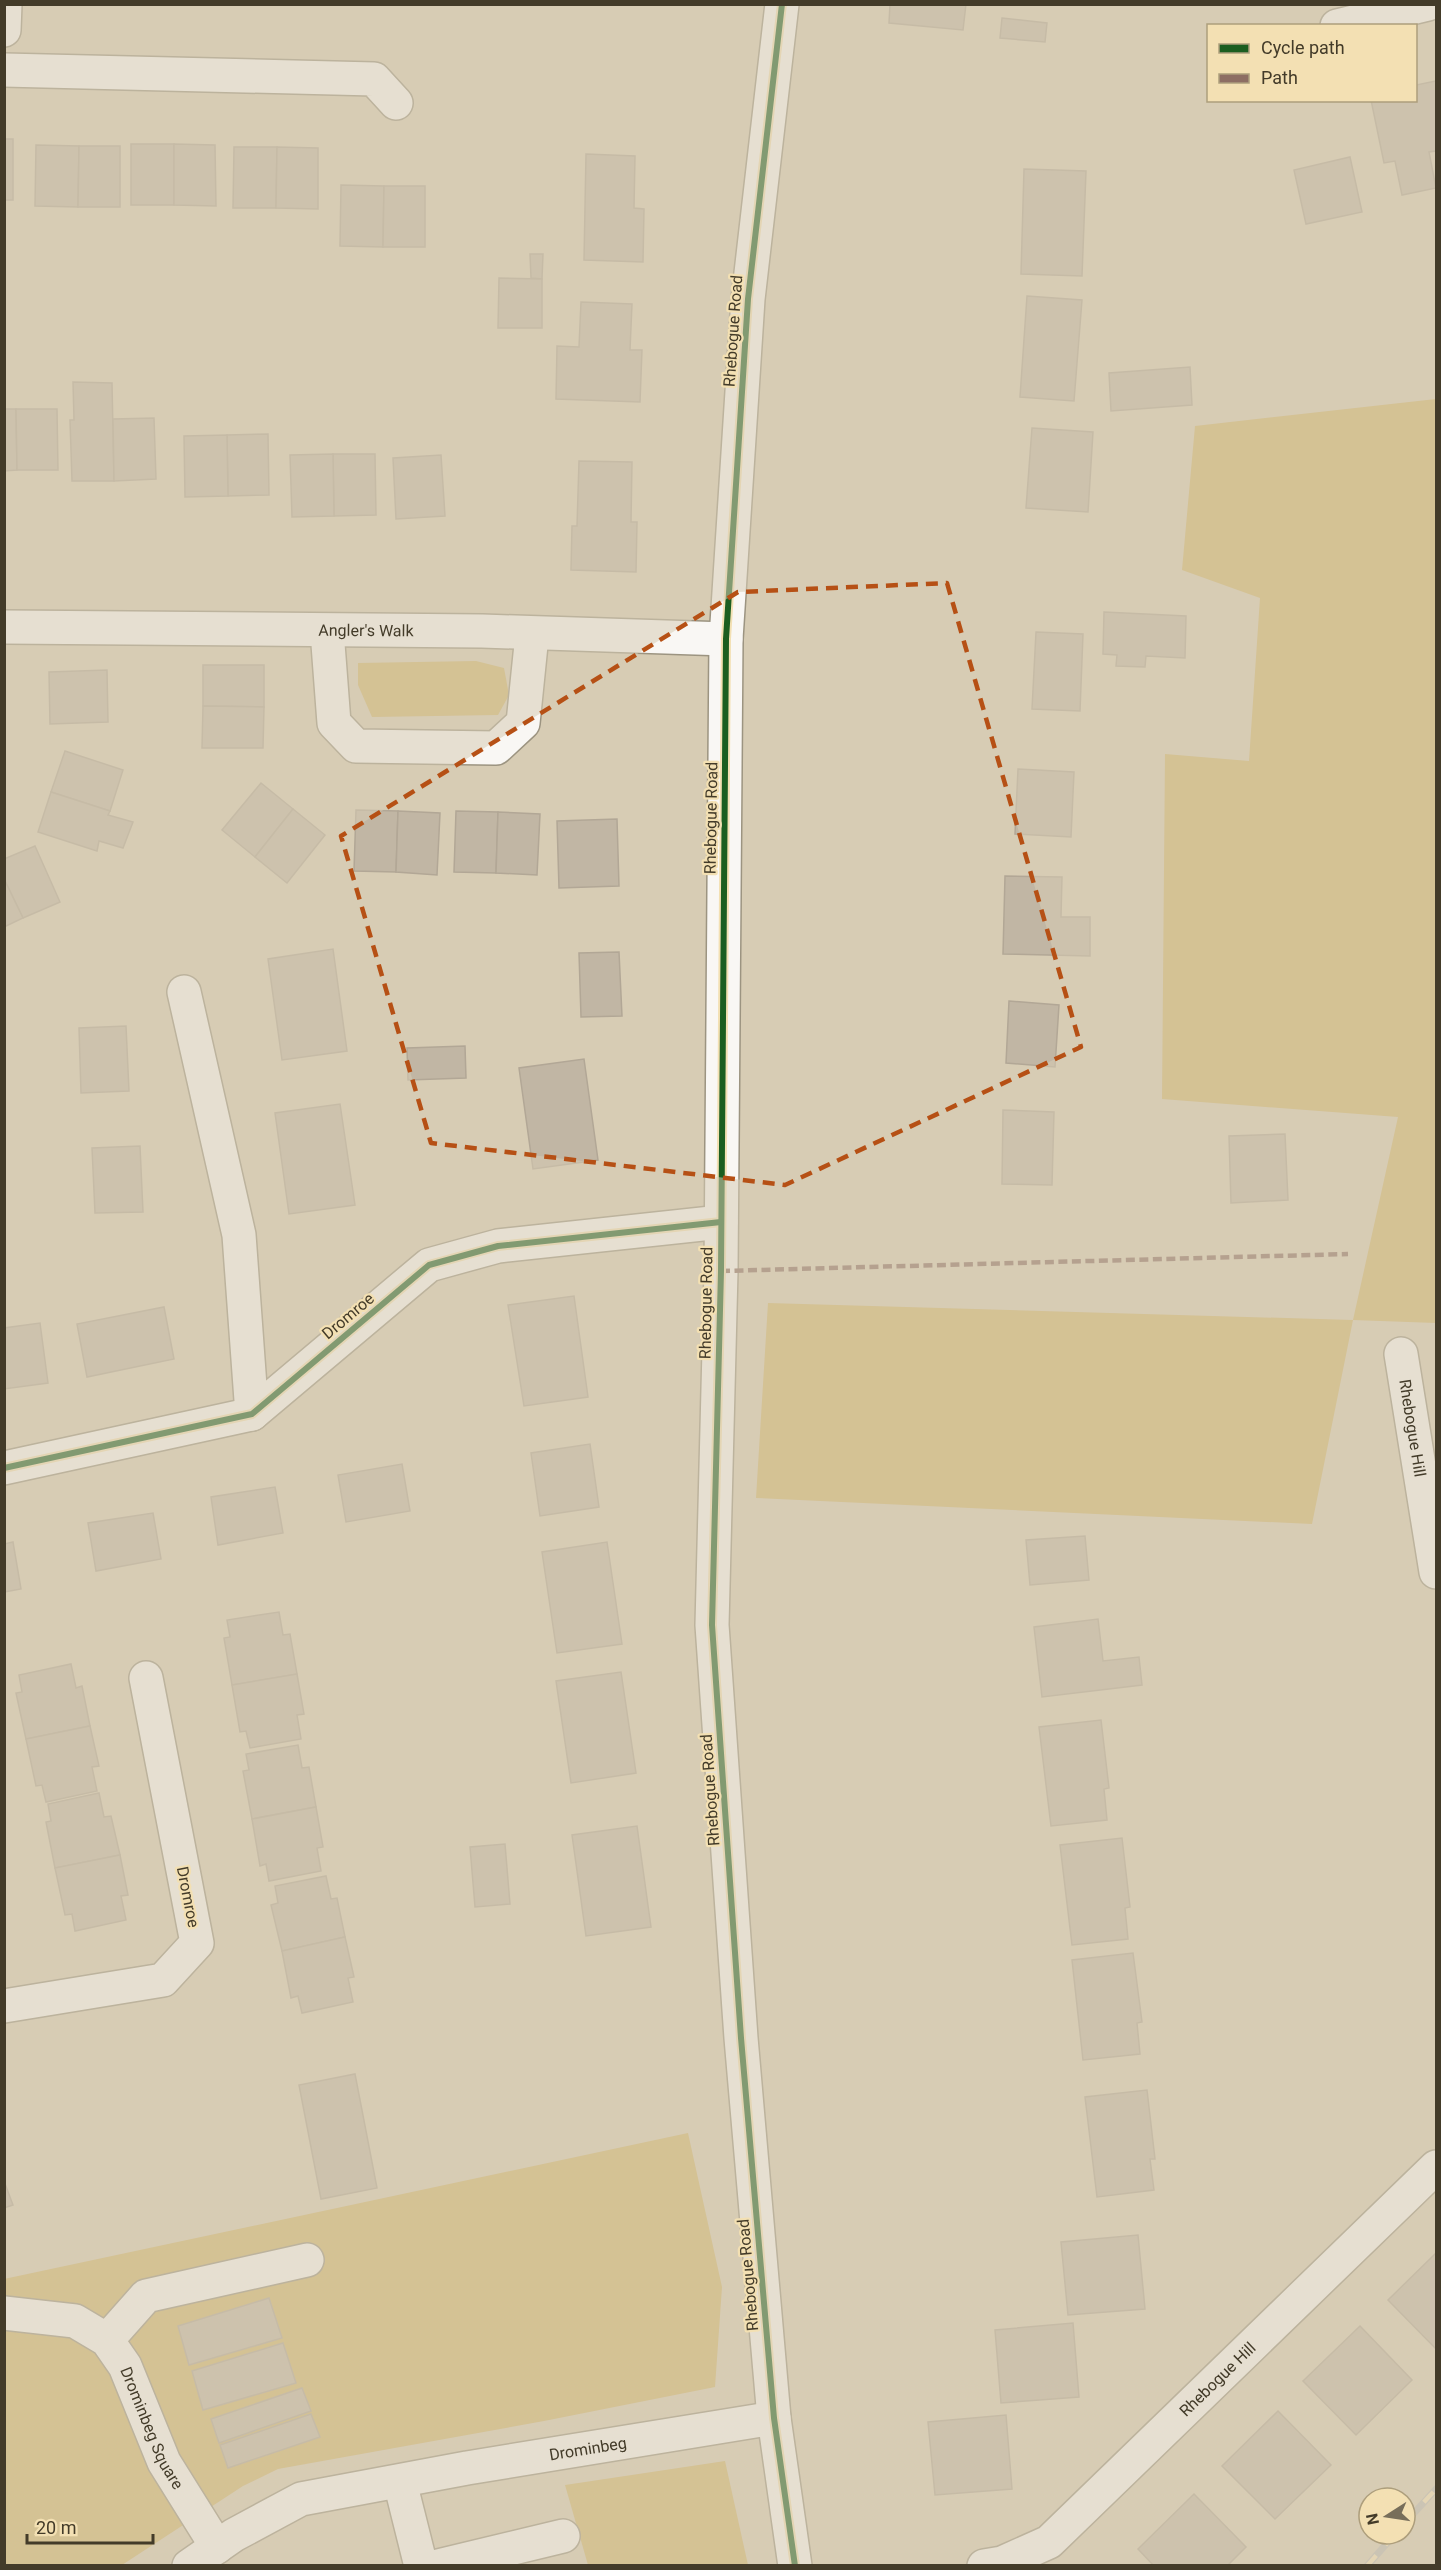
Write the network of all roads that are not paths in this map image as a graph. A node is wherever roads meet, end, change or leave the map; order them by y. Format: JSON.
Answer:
{"nodes":[{"id":1,"x":5,"y":4,"type":"edge"},
{"id":2,"x":782,"y":4,"type":"edge"},
{"id":3,"x":1428,"y":4,"type":"edge"},
{"id":4,"x":1344,"y":24,"type":"edge"},
{"id":5,"x":4,"y":30,"type":"edge"},
{"id":6,"x":4,"y":70,"type":"edge"},
{"id":7,"x":396,"y":103,"type":"dead end"},
{"id":8,"x":4,"y":627,"type":"edge"},
{"id":9,"x":327,"y":631,"type":"junction"},
{"id":10,"x":532,"y":635,"type":"junction"},
{"id":11,"x":726,"y":639,"type":"junction"},
{"id":12,"x":184,"y":992,"type":"dead end"},
{"id":13,"x":721,"y":1222,"type":"junction"},
{"id":14,"x":1401,"y":1354,"type":"dead end"},
{"id":15,"x":252,"y":1414,"type":"junction"},
{"id":16,"x":4,"y":1468,"type":"edge"},
{"id":17,"x":1437,"y":1572,"type":"edge"},
{"id":18,"x":146,"y":1678,"type":"dead end"},
{"id":19,"x":4,"y":2006,"type":"edge"},
{"id":20,"x":1437,"y":2167,"type":"edge"},
{"id":21,"x":307,"y":2260,"type":"dead end"},
{"id":22,"x":4,"y":2313,"type":"edge"},
{"id":23,"x":106,"y":2340,"type":"junction"},
{"id":24,"x":774,"y":2418,"type":"junction"},
{"id":25,"x":400,"y":2482,"type":"junction"},
{"id":26,"x":563,"y":2536,"type":"dead end"},
{"id":27,"x":217,"y":2547,"type":"junction"},
{"id":28,"x":189,"y":2565,"type":"edge"},
{"id":29,"x":421,"y":2565,"type":"edge"},
{"id":30,"x":438,"y":2565,"type":"edge"},
{"id":31,"x":795,"y":2565,"type":"edge"},
{"id":32,"x":984,"y":2565,"type":"edge"}],
"edges":[{"from":1,"to":5,"type":"street"},
{"from":2,"to":11,"type":"street","name":"Rhebogue Road"},
{"from":3,"to":4,"type":"street"},
{"from":6,"to":7,"type":"street"},
{"from":8,"to":9,"type":"street","name":"Angler's Walk"},
{"from":9,"to":10,"type":"street","name":"Angler's Walk"},
{"from":9,"to":10,"type":"street"},
{"from":10,"to":11,"type":"street","name":"Angler's Walk"},
{"from":11,"to":13,"type":"street","name":"Rhebogue Road"},
{"from":12,"to":15,"type":"street"},
{"from":13,"to":15,"type":"street","name":"Dromroe"},
{"from":13,"to":24,"type":"street","name":"Rhebogue Road"},
{"from":14,"to":17,"type":"street","name":"Rhebogue Hill"},
{"from":15,"to":16,"type":"street","name":"Dromroe"},
{"from":18,"to":19,"type":"street","name":"Dromroe"},
{"from":20,"to":32,"type":"street","name":"Rhebogue Hill"},
{"from":21,"to":23,"type":"street"},
{"from":22,"to":23,"type":"street","name":"Drominbeg Square"},
{"from":23,"to":27,"type":"street","name":"Drominbeg Square"},
{"from":24,"to":25,"type":"street","name":"Drominbeg"},
{"from":24,"to":31,"type":"street","name":"Rhebogue Road"},
{"from":25,"to":27,"type":"street","name":"Drominbeg"},
{"from":25,"to":29,"type":"street"},
{"from":26,"to":30,"type":"street"},
{"from":27,"to":28,"type":"street","name":"Drominbeg"}]}
